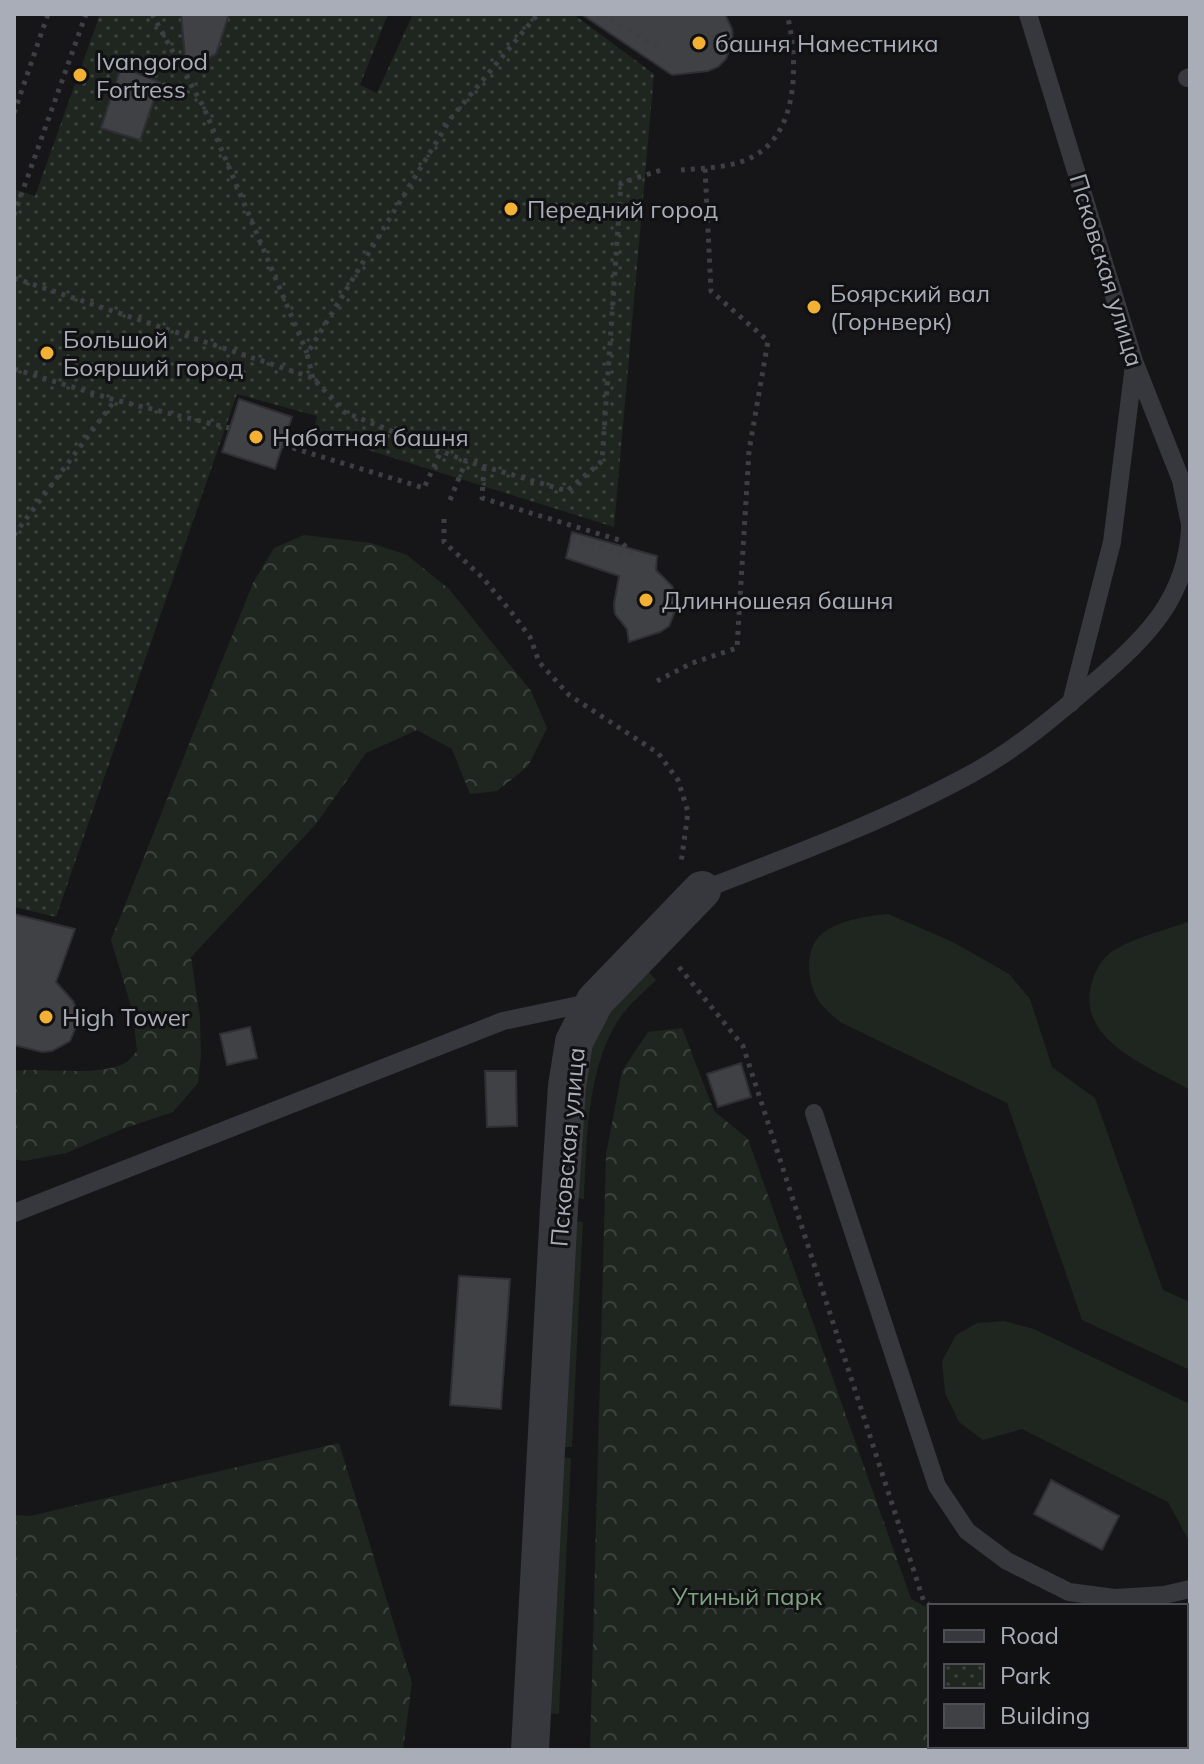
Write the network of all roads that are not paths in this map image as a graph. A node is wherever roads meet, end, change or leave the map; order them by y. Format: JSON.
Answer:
{"nodes":[{"id":1,"x":1028,"y":14,"type":"edge"},
{"id":2,"x":1134,"y":361,"type":"junction"},
{"id":3,"x":1190,"y":526,"type":"edge"},
{"id":4,"x":1071,"y":703,"type":"junction"},
{"id":5,"x":691,"y":880,"type":"joint"},
{"id":6,"x":595,"y":1001,"type":"junction"},
{"id":7,"x":814,"y":1113,"type":"dead end"},
{"id":8,"x":14,"y":1213,"type":"edge"},
{"id":9,"x":1190,"y":1589,"type":"edge"},
{"id":10,"x":530,"y":1750,"type":"edge"}],
"edges":[{"from":1,"to":2,"type":"lane","name":"Псковская улица"},
{"from":2,"to":3,"type":"lane","name":"Псковская улица"},
{"from":2,"to":4,"type":"lane"},
{"from":3,"to":4,"type":"lane","name":"Псковская улица"},
{"from":4,"to":5,"type":"lane","name":"Псковская улица"},
{"from":5,"to":6,"type":"street","name":"Псковская улица"},
{"from":6,"to":8,"type":"lane"},
{"from":6,"to":10,"type":"street","name":"Псковская улица"},
{"from":7,"to":9,"type":"lane"}]}
